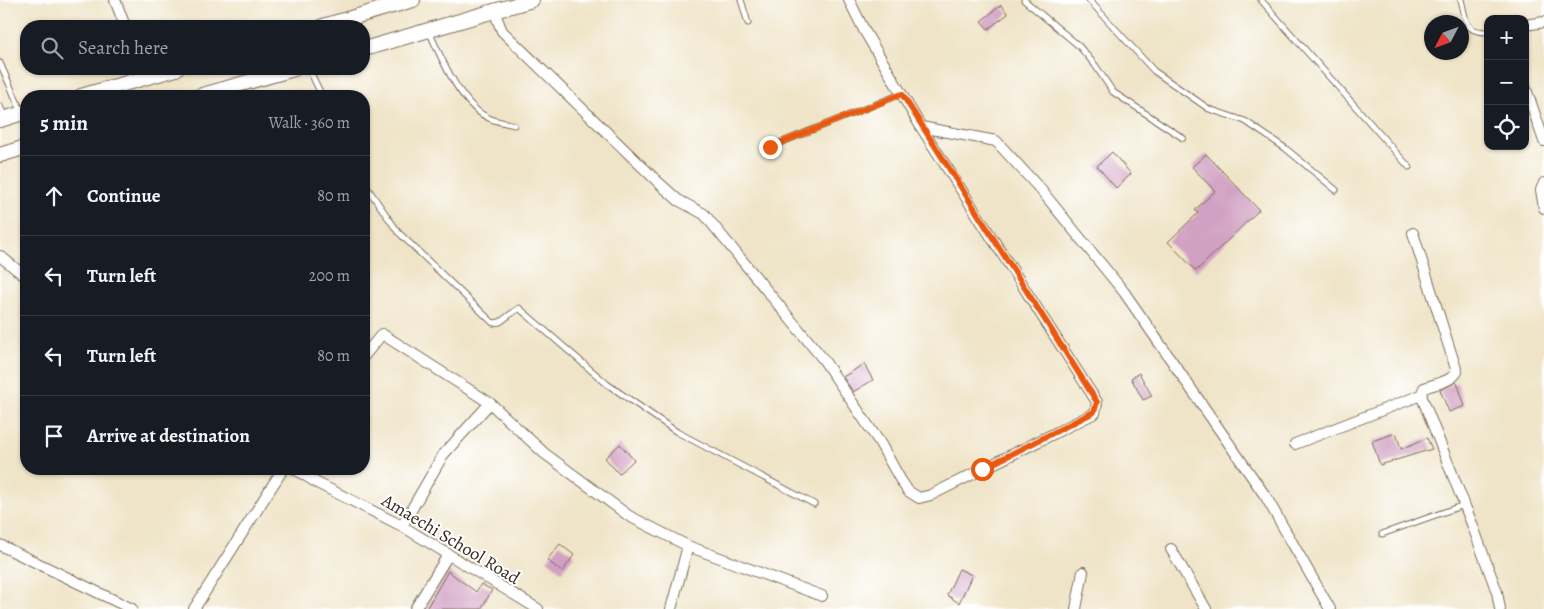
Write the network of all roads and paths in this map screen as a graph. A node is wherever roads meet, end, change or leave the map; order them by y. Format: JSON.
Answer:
{"nodes":[{"id":1,"x":115,"y":0,"type":"edge"},
{"id":2,"x":413,"y":0,"type":"edge"},
{"id":3,"x":532,"y":0,"type":"edge"},
{"id":4,"x":741,"y":0,"type":"edge"},
{"id":5,"x":849,"y":0,"type":"edge"},
{"id":6,"x":1024,"y":0,"type":"edge"},
{"id":7,"x":1089,"y":0,"type":"edge"},
{"id":8,"x":1261,"y":0,"type":"edge"},
{"id":9,"x":1461,"y":0,"type":"edge"},
{"id":10,"x":494,"y":11,"type":"junction"},
{"id":11,"x":123,"y":20,"type":"edge"},
{"id":12,"x":343,"y":20,"type":"edge"},
{"id":13,"x":1544,"y":22,"type":"edge"},
{"id":14,"x":748,"y":23,"type":"dead end"},
{"id":15,"x":1529,"y":24,"type":"edge"},
{"id":16,"x":429,"y":30,"type":"junction"},
{"id":17,"x":1484,"y":32,"type":"edge"},
{"id":18,"x":370,"y":47,"type":"edge"},
{"id":19,"x":0,"y":63,"type":"edge"},
{"id":20,"x":138,"y":75,"type":"edge"},
{"id":21,"x":273,"y":75,"type":"edge"},
{"id":22,"x":312,"y":75,"type":"edge"},
{"id":23,"x":97,"y":90,"type":"edge"},
{"id":24,"x":220,"y":90,"type":"edge"},
{"id":25,"x":319,"y":90,"type":"edge"},
{"id":26,"x":902,"y":94,"type":"junction"},
{"id":27,"x":1529,"y":98,"type":"edge"},
{"id":28,"x":20,"y":105,"type":"edge"},
{"id":29,"x":20,"y":113,"type":"edge"},
{"id":30,"x":2,"y":115,"type":"edge"},
{"id":31,"x":514,"y":124,"type":"dead end"},
{"id":32,"x":921,"y":127,"type":"junction"},
{"id":33,"x":1183,"y":138,"type":"dead end"},
{"id":34,"x":1544,"y":141,"type":"edge"},
{"id":35,"x":770,"y":147,"type":"dead end"},
{"id":36,"x":20,"y":149,"type":"edge"},
{"id":37,"x":0,"y":155,"type":"edge"},
{"id":38,"x":1410,"y":167,"type":"dead end"},
{"id":39,"x":1544,"y":183,"type":"edge"},
{"id":40,"x":1336,"y":190,"type":"dead end"},
{"id":41,"x":370,"y":192,"type":"edge"},
{"id":42,"x":1544,"y":208,"type":"edge"},
{"id":43,"x":1413,"y":233,"type":"dead end"},
{"id":44,"x":0,"y":256,"type":"edge"},
{"id":45,"x":20,"y":272,"type":"edge"},
{"id":46,"x":370,"y":349,"type":"edge"},
{"id":47,"x":1421,"y":395,"type":"junction"},
{"id":48,"x":490,"y":403,"type":"junction"},
{"id":49,"x":1295,"y":444,"type":"dead end"},
{"id":50,"x":279,"y":475,"type":"edge"},
{"id":51,"x":304,"y":475,"type":"edge"},
{"id":52,"x":814,"y":504,"type":"dead end"},
{"id":53,"x":1465,"y":505,"type":"junction"},
{"id":54,"x":402,"y":526,"type":"junction"},
{"id":55,"x":1382,"y":534,"type":"dead end"},
{"id":56,"x":0,"y":545,"type":"edge"},
{"id":57,"x":688,"y":546,"type":"junction"},
{"id":58,"x":1171,"y":549,"type":"dead end"},
{"id":59,"x":448,"y":555,"type":"junction"},
{"id":60,"x":1083,"y":572,"type":"dead end"},
{"id":61,"x":822,"y":596,"type":"dead end"},
{"id":62,"x":132,"y":609,"type":"edge"},
{"id":63,"x":194,"y":609,"type":"edge"},
{"id":64,"x":415,"y":609,"type":"edge"},
{"id":65,"x":538,"y":609,"type":"edge"},
{"id":66,"x":671,"y":609,"type":"edge"},
{"id":67,"x":1076,"y":609,"type":"edge"},
{"id":68,"x":1206,"y":609,"type":"edge"},
{"id":69,"x":1330,"y":609,"type":"edge"},
{"id":70,"x":1500,"y":609,"type":"edge"}],
"edges":[{"from":1,"to":11,"type":"street"},
{"from":2,"to":12,"type":"main road"},
{"from":3,"to":10,"type":"main road"},
{"from":4,"to":14,"type":"lane"},
{"from":5,"to":26,"type":"street"},
{"from":6,"to":33,"type":"lane"},
{"from":7,"to":40,"type":"lane"},
{"from":8,"to":38,"type":"lane"},
{"from":9,"to":17,"type":"lane"},
{"from":10,"to":16,"type":"main road"},
{"from":10,"to":32,"type":"street"},
{"from":13,"to":15,"type":"street"},
{"from":16,"to":18,"type":"main road"},
{"from":16,"to":31,"type":"lane"},
{"from":19,"to":28,"type":"lane"},
{"from":20,"to":23,"type":"main road"},
{"from":21,"to":24,"type":"main road"},
{"from":22,"to":25,"type":"lane"},
{"from":26,"to":32,"type":"street"},
{"from":26,"to":35,"type":"lane"},
{"from":27,"to":34,"type":"street"},
{"from":29,"to":30,"type":"main road"},
{"from":32,"to":69,"type":"street"},
{"from":36,"to":37,"type":"main road"},
{"from":39,"to":42,"type":"street"},
{"from":41,"to":52,"type":"lane"},
{"from":43,"to":47,"type":"street"},
{"from":44,"to":45,"type":"street"},
{"from":46,"to":48,"type":"street"},
{"from":47,"to":49,"type":"street"},
{"from":47,"to":53,"type":"street"},
{"from":48,"to":54,"type":"street"},
{"from":48,"to":57,"type":"street"},
{"from":50,"to":63,"type":"street"},
{"from":51,"to":54,"type":"street","name":"Amaechi School Road"},
{"from":53,"to":55,"type":"lane"},
{"from":53,"to":70,"type":"street"},
{"from":54,"to":59,"type":"street","name":"Amaechi School Road"},
{"from":56,"to":62,"type":"street"},
{"from":57,"to":61,"type":"street"},
{"from":57,"to":66,"type":"street"},
{"from":58,"to":68,"type":"street"},
{"from":59,"to":64,"type":"street"},
{"from":59,"to":65,"type":"street","name":"Amaechi School Road"},
{"from":60,"to":67,"type":"street"}]}
